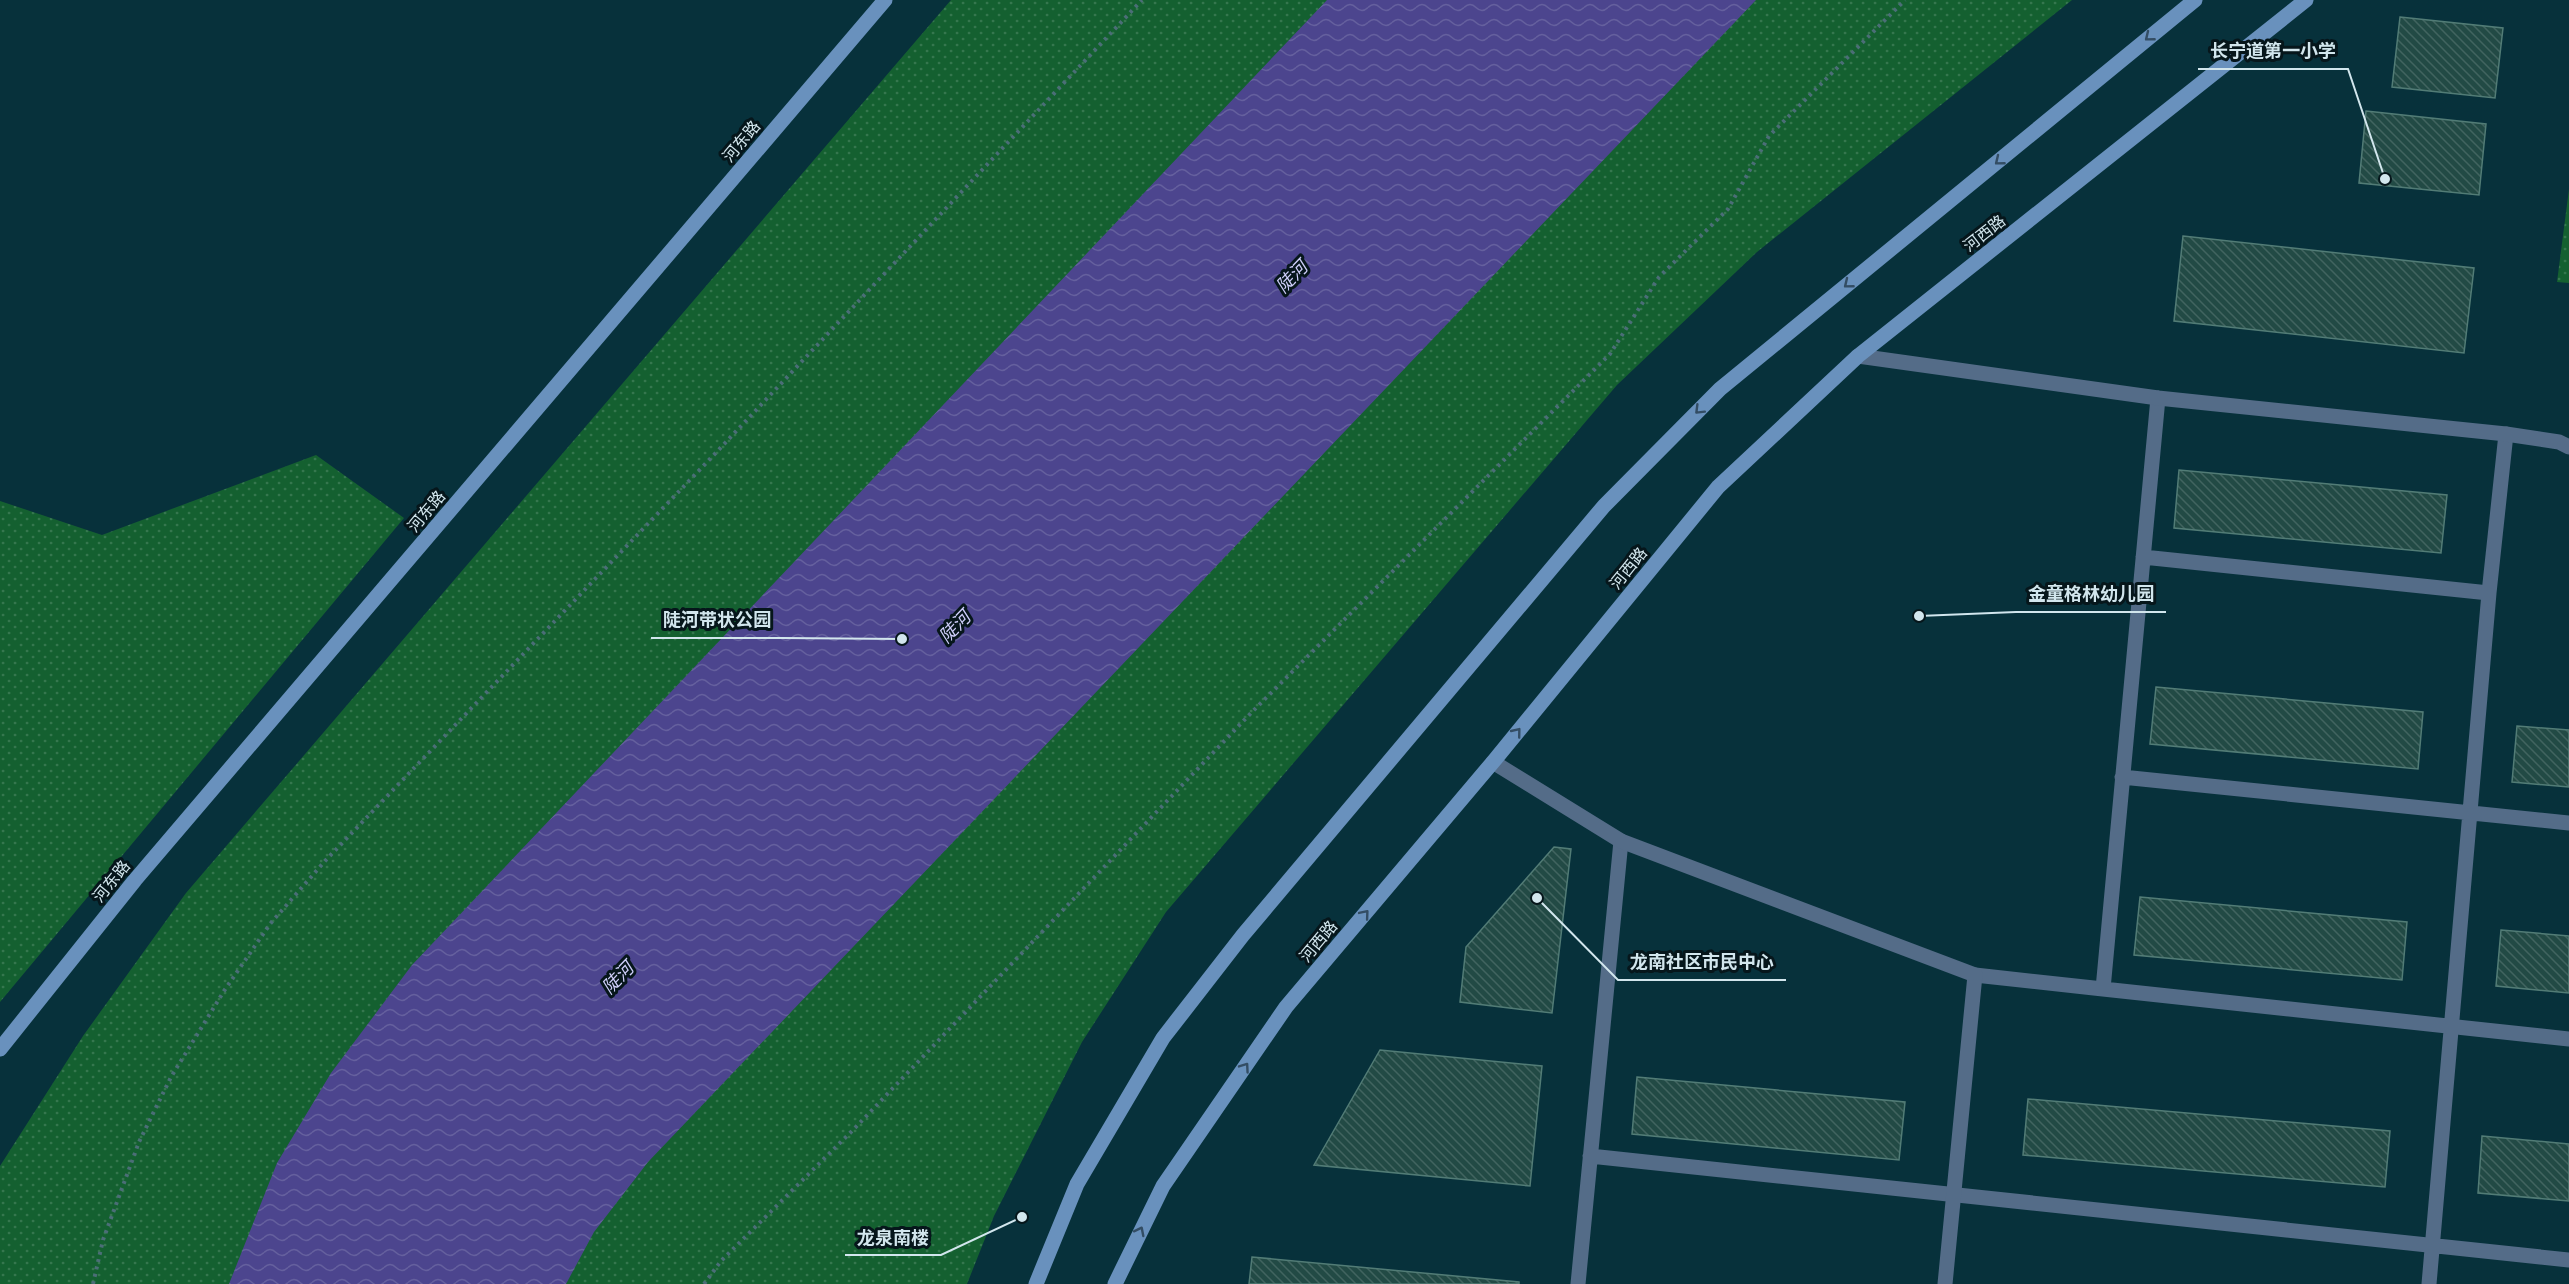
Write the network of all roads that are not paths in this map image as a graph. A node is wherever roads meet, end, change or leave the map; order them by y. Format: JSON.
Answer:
{"nodes":[{"id":1,"x":885,"y":0,"type":"edge"},
{"id":2,"x":2195,"y":0,"type":"edge"},
{"id":3,"x":2306,"y":0,"type":"edge"},
{"id":4,"x":1858,"y":356,"type":"junction"},
{"id":5,"x":2158,"y":398,"type":"junction"},
{"id":6,"x":2506,"y":434,"type":"junction"},
{"id":7,"x":2569,"y":447,"type":"edge"},
{"id":8,"x":2143,"y":557,"type":"junction"},
{"id":9,"x":2489,"y":593,"type":"junction"},
{"id":10,"x":1493,"y":762,"type":"junction"},
{"id":11,"x":2122,"y":777,"type":"junction"},
{"id":12,"x":2472,"y":813,"type":"junction"},
{"id":13,"x":2569,"y":823,"type":"edge"},
{"id":14,"x":1621,"y":841,"type":"junction"},
{"id":15,"x":1975,"y":975,"type":"junction"},
{"id":16,"x":2103,"y":989,"type":"junction"},
{"id":17,"x":2453,"y":1026,"type":"junction"},
{"id":18,"x":2569,"y":1039,"type":"edge"},
{"id":19,"x":0,"y":1049,"type":"edge"},
{"id":20,"x":1590,"y":1156,"type":"junction"},
{"id":21,"x":1953,"y":1195,"type":"junction"},
{"id":22,"x":2433,"y":1246,"type":"junction"},
{"id":23,"x":2569,"y":1260,"type":"edge"},
{"id":24,"x":1035,"y":1284,"type":"edge"},
{"id":25,"x":1115,"y":1284,"type":"edge"},
{"id":26,"x":1578,"y":1284,"type":"edge"},
{"id":27,"x":1945,"y":1284,"type":"edge"},
{"id":28,"x":2429,"y":1284,"type":"edge"}],
"edges":[{"from":1,"to":19,"type":"main road","name":"河东路"},
{"from":2,"to":24,"type":"main road","one_way":true},
{"from":3,"to":4,"type":"main road","name":"河西路"},
{"from":4,"to":5,"type":"street"},
{"from":10,"to":4,"type":"main road","name":"河西路","one_way":true},
{"from":5,"to":6,"type":"street"},
{"from":5,"to":8,"type":"street"},
{"from":6,"to":7,"type":"street"},
{"from":6,"to":9,"type":"street"},
{"from":8,"to":9,"type":"street"},
{"from":8,"to":11,"type":"street"},
{"from":9,"to":12,"type":"street"},
{"from":10,"to":14,"type":"street"},
{"from":25,"to":10,"type":"main road","name":"河西路","one_way":true},
{"from":11,"to":12,"type":"street"},
{"from":11,"to":16,"type":"street"},
{"from":12,"to":13,"type":"street"},
{"from":12,"to":17,"type":"street"},
{"from":14,"to":15,"type":"street"},
{"from":14,"to":20,"type":"street"},
{"from":15,"to":16,"type":"street"},
{"from":15,"to":21,"type":"street"},
{"from":16,"to":17,"type":"street"},
{"from":17,"to":18,"type":"street"},
{"from":17,"to":22,"type":"street"},
{"from":20,"to":21,"type":"street"},
{"from":20,"to":26,"type":"street"},
{"from":21,"to":22,"type":"street"},
{"from":21,"to":27,"type":"street"},
{"from":22,"to":23,"type":"street"},
{"from":22,"to":28,"type":"street"}]}
